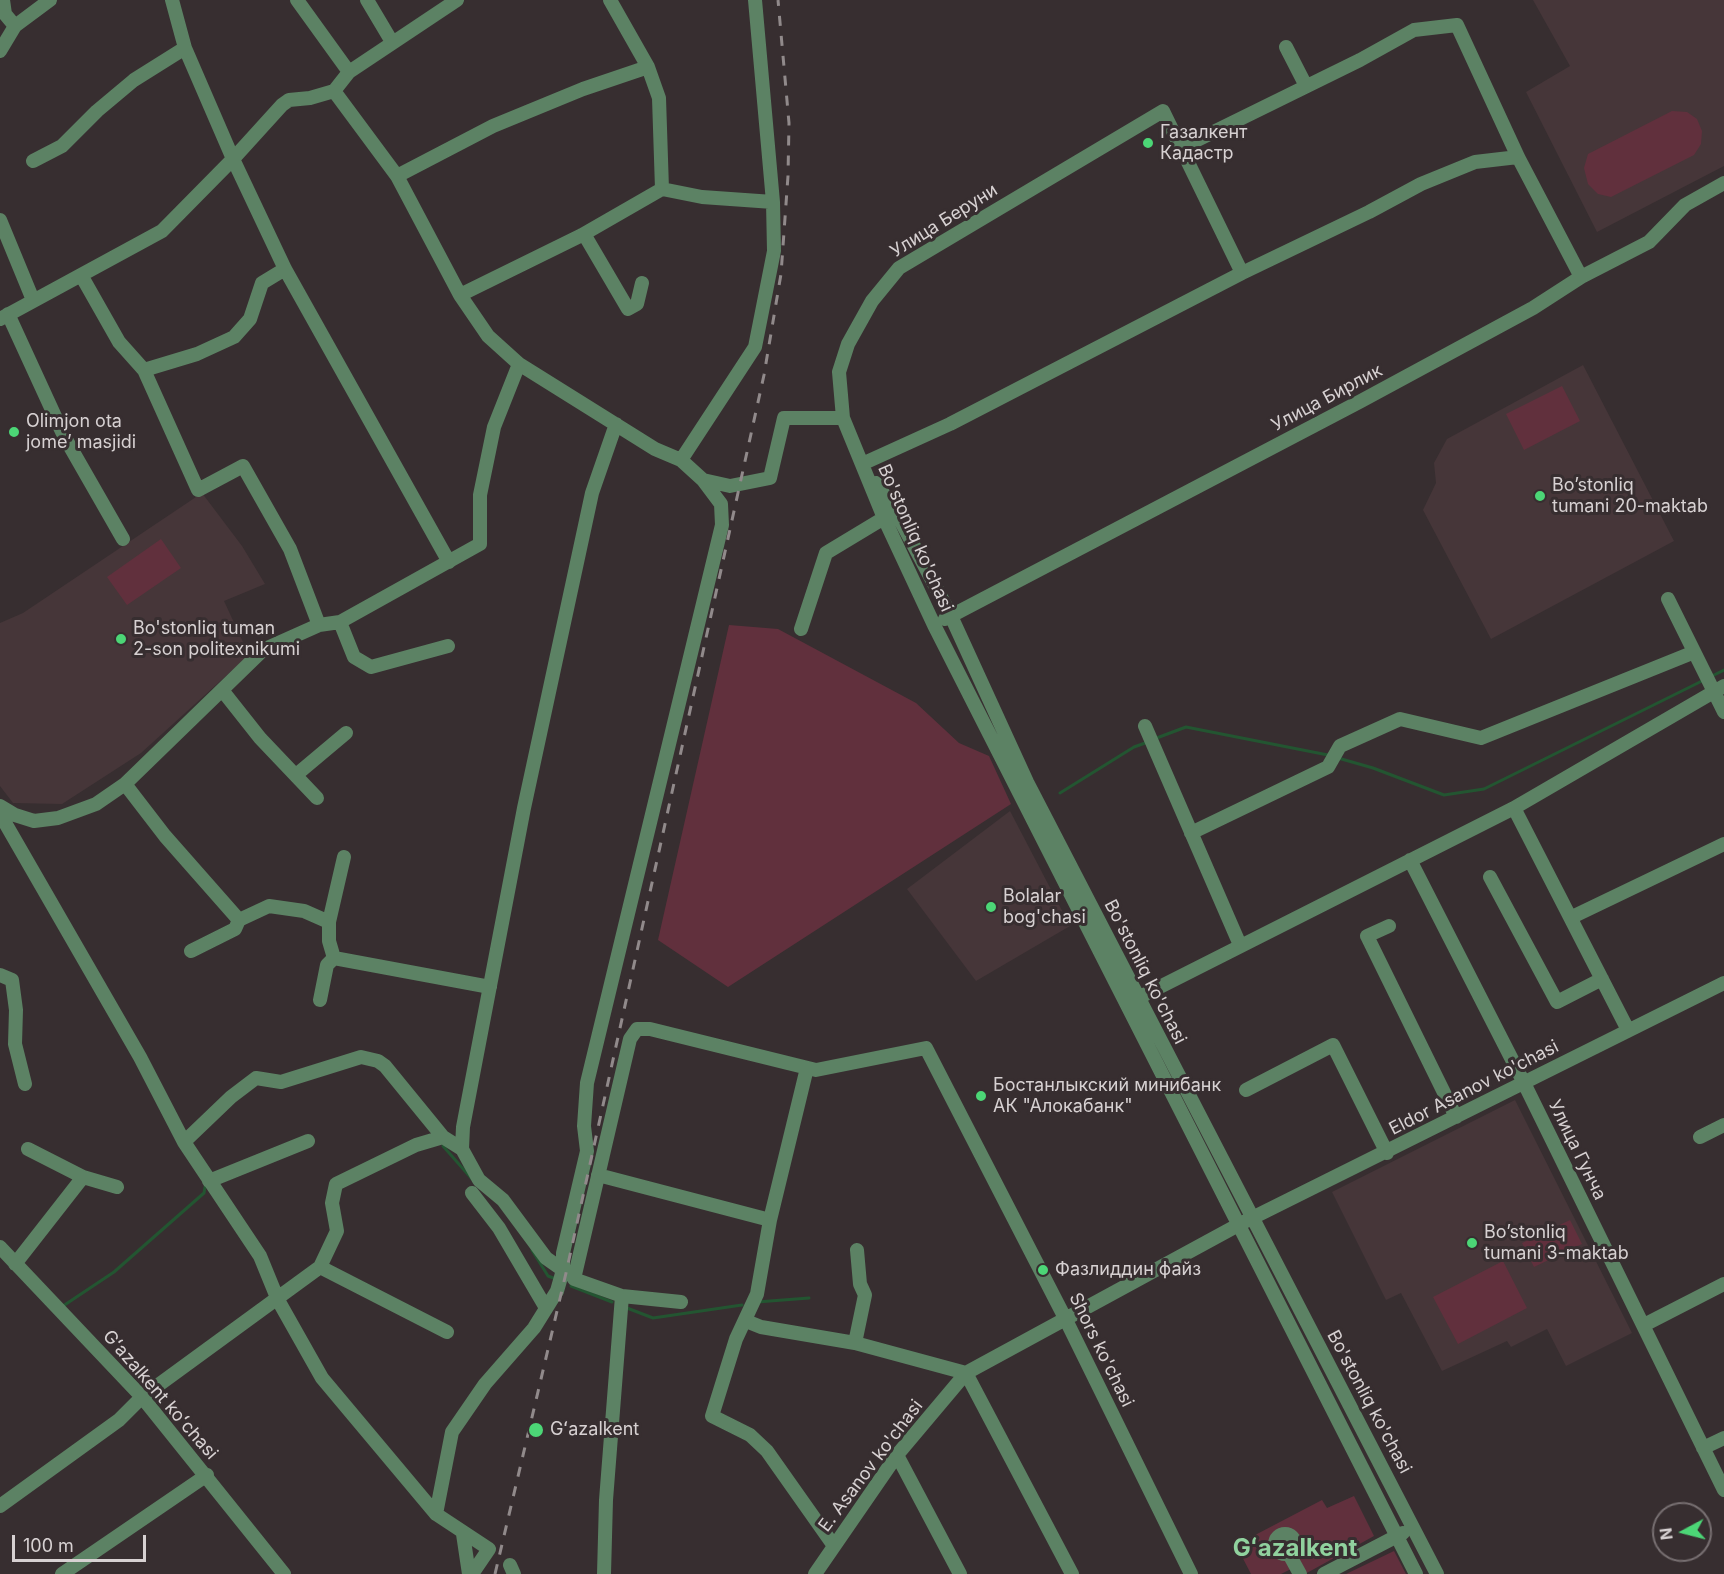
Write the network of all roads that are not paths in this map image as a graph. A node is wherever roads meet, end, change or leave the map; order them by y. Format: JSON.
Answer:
{"nodes":[{"id":1,"x":3,"y":0,"type":"edge"},
{"id":2,"x":50,"y":0,"type":"edge"},
{"id":3,"x":172,"y":0,"type":"edge"},
{"id":4,"x":297,"y":0,"type":"edge"},
{"id":5,"x":367,"y":0,"type":"edge"},
{"id":6,"x":458,"y":0,"type":"edge"},
{"id":7,"x":610,"y":0,"type":"edge"},
{"id":8,"x":755,"y":0,"type":"edge"},
{"id":9,"x":15,"y":26,"type":"junction"},
{"id":10,"x":392,"y":42,"type":"junction"},
{"id":11,"x":1286,"y":47,"type":"dead end"},
{"id":12,"x":185,"y":48,"type":"junction"},
{"id":13,"x":0,"y":51,"type":"edge"},
{"id":14,"x":648,"y":67,"type":"junction"},
{"id":15,"x":349,"y":72,"type":"junction"},
{"id":16,"x":1306,"y":87,"type":"junction"},
{"id":17,"x":334,"y":91,"type":"junction"},
{"id":18,"x":1183,"y":147,"type":"junction"},
{"id":19,"x":1518,"y":157,"type":"junction"},
{"id":20,"x":233,"y":159,"type":"junction"},
{"id":21,"x":33,"y":161,"type":"dead end"},
{"id":22,"x":397,"y":176,"type":"junction"},
{"id":23,"x":1724,"y":183,"type":"edge"},
{"id":24,"x":662,"y":189,"type":"junction"},
{"id":25,"x":774,"y":202,"type":"junction"},
{"id":26,"x":0,"y":220,"type":"edge"},
{"id":27,"x":584,"y":234,"type":"junction"},
{"id":28,"x":285,"y":269,"type":"junction"},
{"id":29,"x":1242,"y":273,"type":"junction"},
{"id":30,"x":81,"y":275,"type":"junction"},
{"id":31,"x":1581,"y":277,"type":"junction"},
{"id":32,"x":642,"y":283,"type":"dead end"},
{"id":33,"x":460,"y":295,"type":"junction"},
{"id":34,"x":33,"y":300,"type":"junction"},
{"id":35,"x":4,"y":317,"type":"edge"},
{"id":36,"x":519,"y":364,"type":"junction"},
{"id":37,"x":144,"y":370,"type":"junction"},
{"id":38,"x":843,"y":418,"type":"junction"},
{"id":39,"x":616,"y":424,"type":"junction"},
{"id":40,"x":681,"y":460,"type":"junction"},
{"id":41,"x":862,"y":464,"type":"junction"},
{"id":42,"x":703,"y":480,"type":"junction"},
{"id":43,"x":884,"y":519,"type":"junction"},
{"id":44,"x":123,"y":539,"type":"dead end"},
{"id":45,"x":448,"y":562,"type":"junction"},
{"id":46,"x":1668,"y":599,"type":"dead end"},
{"id":47,"x":951,"y":616,"type":"junction"},
{"id":48,"x":340,"y":622,"type":"junction"},
{"id":49,"x":320,"y":625,"type":"junction"},
{"id":50,"x":934,"y":625,"type":"junction"},
{"id":51,"x":801,"y":629,"type":"dead end"},
{"id":52,"x":448,"y":645,"type":"dead end"},
{"id":53,"x":1692,"y":653,"type":"junction"},
{"id":54,"x":1716,"y":688,"type":"edge"},
{"id":55,"x":222,"y":690,"type":"junction"},
{"id":56,"x":1724,"y":712,"type":"edge"},
{"id":57,"x":1146,"y":728,"type":"dead end"},
{"id":58,"x":346,"y":733,"type":"dead end"},
{"id":59,"x":296,"y":776,"type":"junction"},
{"id":60,"x":125,"y":784,"type":"junction"},
{"id":61,"x":317,"y":798,"type":"dead end"},
{"id":62,"x":0,"y":806,"type":"edge"},
{"id":63,"x":1514,"y":808,"type":"junction"},
{"id":64,"x":0,"y":814,"type":"edge"},
{"id":65,"x":1191,"y":833,"type":"junction"},
{"id":66,"x":1724,"y":844,"type":"edge"},
{"id":67,"x":344,"y":857,"type":"dead end"},
{"id":68,"x":1410,"y":860,"type":"junction"},
{"id":69,"x":1490,"y":877,"type":"dead end"},
{"id":70,"x":1572,"y":917,"type":"junction"},
{"id":71,"x":239,"y":920,"type":"junction"},
{"id":72,"x":329,"y":922,"type":"junction"},
{"id":73,"x":1389,"y":926,"type":"dead end"},
{"id":74,"x":1240,"y":945,"type":"junction"},
{"id":75,"x":191,"y":951,"type":"dead end"},
{"id":76,"x":334,"y":958,"type":"junction"},
{"id":77,"x":0,"y":975,"type":"edge"},
{"id":78,"x":1602,"y":979,"type":"junction"},
{"id":79,"x":1724,"y":983,"type":"edge"},
{"id":80,"x":490,"y":987,"type":"junction"},
{"id":81,"x":320,"y":1000,"type":"dead end"},
{"id":82,"x":1132,"y":1001,"type":"junction"},
{"id":83,"x":1628,"y":1030,"type":"junction"},
{"id":84,"x":807,"y":1068,"type":"junction"},
{"id":85,"x":25,"y":1083,"type":"dead end"},
{"id":86,"x":1524,"y":1083,"type":"junction"},
{"id":87,"x":1246,"y":1090,"type":"dead end"},
{"id":88,"x":1456,"y":1117,"type":"junction"},
{"id":89,"x":1724,"y":1125,"type":"edge"},
{"id":90,"x":443,"y":1137,"type":"junction"},
{"id":91,"x":1700,"y":1137,"type":"dead end"},
{"id":92,"x":308,"y":1141,"type":"dead end"},
{"id":93,"x":184,"y":1142,"type":"junction"},
{"id":94,"x":28,"y":1149,"type":"dead end"},
{"id":95,"x":462,"y":1149,"type":"junction"},
{"id":96,"x":1387,"y":1153,"type":"junction"},
{"id":97,"x":598,"y":1175,"type":"junction"},
{"id":98,"x":83,"y":1177,"type":"junction"},
{"id":99,"x":209,"y":1181,"type":"junction"},
{"id":100,"x":117,"y":1187,"type":"dead end"},
{"id":101,"x":472,"y":1192,"type":"dead end"},
{"id":102,"x":770,"y":1220,"type":"junction"},
{"id":103,"x":1246,"y":1222,"type":"junction"},
{"id":104,"x":0,"y":1247,"type":"edge"},
{"id":105,"x":857,"y":1250,"type":"dead end"},
{"id":106,"x":15,"y":1264,"type":"junction"},
{"id":107,"x":320,"y":1267,"type":"junction"},
{"id":108,"x":563,"y":1270,"type":"junction"},
{"id":109,"x":1724,"y":1284,"type":"edge"},
{"id":110,"x":622,"y":1296,"type":"junction"},
{"id":111,"x":278,"y":1300,"type":"junction"},
{"id":112,"x":681,"y":1302,"type":"dead end"},
{"id":113,"x":546,"y":1308,"type":"junction"},
{"id":114,"x":1065,"y":1318,"type":"junction"},
{"id":115,"x":746,"y":1321,"type":"junction"},
{"id":116,"x":1644,"y":1325,"type":"junction"},
{"id":117,"x":447,"y":1332,"type":"dead end"},
{"id":118,"x":855,"y":1343,"type":"junction"},
{"id":119,"x":966,"y":1373,"type":"junction"},
{"id":120,"x":142,"y":1397,"type":"junction"},
{"id":121,"x":1724,"y":1438,"type":"edge"},
{"id":122,"x":1703,"y":1448,"type":"junction"},
{"id":123,"x":897,"y":1455,"type":"junction"},
{"id":124,"x":207,"y":1475,"type":"junction"},
{"id":125,"x":1724,"y":1490,"type":"edge"},
{"id":126,"x":0,"y":1506,"type":"edge"},
{"id":127,"x":436,"y":1515,"type":"junction"},
{"id":128,"x":1413,"y":1527,"type":"junction"},
{"id":129,"x":463,"y":1534,"type":"junction"},
{"id":130,"x":1396,"y":1536,"type":"junction"},
{"id":131,"x":834,"y":1546,"type":"junction"},
{"id":132,"x":1289,"y":1554,"type":"dead end"},
{"id":133,"x":62,"y":1574,"type":"edge"},
{"id":134,"x":284,"y":1574,"type":"edge"},
{"id":135,"x":471,"y":1574,"type":"edge"},
{"id":136,"x":604,"y":1574,"type":"edge"},
{"id":137,"x":815,"y":1574,"type":"edge"},
{"id":138,"x":960,"y":1574,"type":"edge"},
{"id":139,"x":1072,"y":1574,"type":"edge"},
{"id":140,"x":1191,"y":1574,"type":"edge"},
{"id":141,"x":1300,"y":1574,"type":"edge"},
{"id":142,"x":1324,"y":1574,"type":"edge"},
{"id":143,"x":1416,"y":1574,"type":"edge"},
{"id":144,"x":1437,"y":1574,"type":"edge"}],
"edges":[{"from":1,"to":9,"type":"street"},
{"from":2,"to":9,"type":"street"},
{"from":3,"to":12,"type":"street"},
{"from":4,"to":15,"type":"street"},
{"from":5,"to":10,"type":"street"},
{"from":6,"to":10,"type":"street"},
{"from":7,"to":14,"type":"street"},
{"from":8,"to":25,"type":"street"},
{"from":9,"to":13,"type":"street"},
{"from":10,"to":15,"type":"street"},
{"from":11,"to":16,"type":"street"},
{"from":12,"to":20,"type":"street"},
{"from":12,"to":21,"type":"street"},
{"from":14,"to":22,"type":"street"},
{"from":14,"to":24,"type":"street"},
{"from":15,"to":17,"type":"street"},
{"from":16,"to":18,"type":"street"},
{"from":16,"to":19,"type":"street"},
{"from":17,"to":20,"type":"street"},
{"from":17,"to":22,"type":"street"},
{"from":18,"to":29,"type":"street"},
{"from":18,"to":38,"type":"street","name":"Улица Беруни"},
{"from":19,"to":29,"type":"street"},
{"from":19,"to":31,"type":"street"},
{"from":20,"to":28,"type":"street"},
{"from":20,"to":30,"type":"street"},
{"from":22,"to":33,"type":"street"},
{"from":23,"to":31,"type":"street","name":"Улица Бирлик"},
{"from":24,"to":25,"type":"street"},
{"from":24,"to":27,"type":"street"},
{"from":25,"to":40,"type":"street"},
{"from":26,"to":34,"type":"street"},
{"from":27,"to":32,"type":"street"},
{"from":27,"to":33,"type":"street"},
{"from":28,"to":37,"type":"street"},
{"from":28,"to":45,"type":"street"},
{"from":29,"to":41,"type":"street"},
{"from":30,"to":34,"type":"street"},
{"from":30,"to":37,"type":"street"},
{"from":31,"to":47,"type":"street","name":"Улица Бирлик"},
{"from":33,"to":36,"type":"street"},
{"from":34,"to":35,"type":"street"},
{"from":35,"to":44,"type":"street"},
{"from":36,"to":39,"type":"street"},
{"from":36,"to":45,"type":"street"},
{"from":37,"to":49,"type":"street"},
{"from":38,"to":41,"type":"street","name":"Улица Беруни"},
{"from":38,"to":42,"type":"street"},
{"from":39,"to":40,"type":"street"},
{"from":39,"to":80,"type":"street"},
{"from":40,"to":42,"type":"street"},
{"from":41,"to":43,"type":"street","name":"Bo'stonliq ko'chasi"},
{"from":41,"to":47,"type":"street","name":"Bo'stonliq ko'chasi"},
{"from":42,"to":108,"type":"street"},
{"from":43,"to":50,"type":"street","name":"Bo'stonliq ko'chasi"},
{"from":43,"to":51,"type":"street"},
{"from":45,"to":48,"type":"street"},
{"from":46,"to":53,"type":"street"},
{"from":47,"to":50,"type":"street","name":"Улица Бирлик"},
{"from":47,"to":82,"type":"street","name":"Bo'stonliq ko'chasi"},
{"from":48,"to":49,"type":"street"},
{"from":48,"to":52,"type":"street"},
{"from":49,"to":55,"type":"street"},
{"from":50,"to":82,"type":"street","name":"Bo'stonliq ko'chasi"},
{"from":53,"to":54,"type":"street"},
{"from":53,"to":65,"type":"street"},
{"from":54,"to":56,"type":"street"},
{"from":54,"to":63,"type":"street"},
{"from":55,"to":59,"type":"street"},
{"from":55,"to":60,"type":"street"},
{"from":57,"to":65,"type":"street"},
{"from":58,"to":59,"type":"street"},
{"from":59,"to":61,"type":"street"},
{"from":60,"to":62,"type":"street"},
{"from":60,"to":71,"type":"street"},
{"from":63,"to":68,"type":"street"},
{"from":63,"to":70,"type":"street"},
{"from":64,"to":93,"type":"street"},
{"from":65,"to":74,"type":"street"},
{"from":66,"to":70,"type":"street"},
{"from":67,"to":72,"type":"street"},
{"from":68,"to":74,"type":"street"},
{"from":68,"to":86,"type":"street","name":"Улица Гунча"},
{"from":69,"to":78,"type":"street"},
{"from":70,"to":78,"type":"street"},
{"from":71,"to":72,"type":"street"},
{"from":71,"to":75,"type":"street"},
{"from":72,"to":76,"type":"street"},
{"from":73,"to":88,"type":"street"},
{"from":74,"to":82,"type":"street"},
{"from":76,"to":80,"type":"street"},
{"from":76,"to":81,"type":"street"},
{"from":77,"to":85,"type":"street"},
{"from":78,"to":83,"type":"street"},
{"from":79,"to":83,"type":"street","name":"Eldor Asanov ko'chasi"},
{"from":80,"to":95,"type":"street"},
{"from":82,"to":103,"type":"street","name":"Bo'stonliq ko'chasi"},
{"from":83,"to":86,"type":"street","name":"Eldor Asanov ko'chasi"},
{"from":84,"to":97,"type":"street"},
{"from":84,"to":102,"type":"street"},
{"from":84,"to":114,"type":"street","name":"Shors ko'chasi"},
{"from":86,"to":88,"type":"street","name":"Eldor Asanov ko'chasi"},
{"from":86,"to":116,"type":"street","name":"Улица Гунча"},
{"from":87,"to":96,"type":"street"},
{"from":88,"to":96,"type":"street","name":"Eldor Asanov ko'chasi"},
{"from":89,"to":91,"type":"street"},
{"from":90,"to":93,"type":"street"},
{"from":90,"to":95,"type":"street"},
{"from":90,"to":107,"type":"street"},
{"from":92,"to":99,"type":"street"},
{"from":93,"to":99,"type":"street"},
{"from":94,"to":98,"type":"street"},
{"from":95,"to":108,"type":"street"},
{"from":96,"to":103,"type":"street","name":"Eldor Asanov ko'chasi"},
{"from":97,"to":102,"type":"street"},
{"from":97,"to":110,"type":"street"},
{"from":98,"to":100,"type":"street"},
{"from":98,"to":106,"type":"street"},
{"from":99,"to":111,"type":"street"},
{"from":101,"to":113,"type":"street"},
{"from":102,"to":115,"type":"street"},
{"from":103,"to":114,"type":"street","name":"E. Asanov ko'chasi"},
{"from":103,"to":128,"type":"street","name":"Bo'stonliq ko'chasi"},
{"from":103,"to":130,"type":"street","name":"Bo'stonliq ko'chasi"},
{"from":104,"to":106,"type":"street","name":"Gʻazalkent koʻchasi"},
{"from":105,"to":118,"type":"street"},
{"from":106,"to":120,"type":"street","name":"Gʻazalkent koʻchasi"},
{"from":107,"to":111,"type":"street"},
{"from":107,"to":117,"type":"street"},
{"from":108,"to":113,"type":"street"},
{"from":109,"to":116,"type":"street"},
{"from":110,"to":112,"type":"street"},
{"from":110,"to":136,"type":"street"},
{"from":111,"to":120,"type":"street"},
{"from":111,"to":127,"type":"street"},
{"from":113,"to":127,"type":"street"},
{"from":114,"to":119,"type":"street","name":"E. Asanov ko'chasi"},
{"from":114,"to":140,"type":"street","name":"Shors ko'chasi"},
{"from":115,"to":118,"type":"street"},
{"from":115,"to":131,"type":"street"},
{"from":116,"to":122,"type":"street","name":"Улица Гунча"},
{"from":118,"to":119,"type":"street"},
{"from":119,"to":123,"type":"street","name":"E. Asanov ko'chasi"},
{"from":119,"to":139,"type":"street"},
{"from":120,"to":124,"type":"street","name":"Gʻazalkent koʻchasi"},
{"from":120,"to":126,"type":"street"},
{"from":121,"to":122,"type":"street"},
{"from":122,"to":125,"type":"street","name":"Улица Гунча"},
{"from":123,"to":131,"type":"street","name":"E. Asanov ko'chasi"},
{"from":123,"to":138,"type":"street"},
{"from":124,"to":133,"type":"street"},
{"from":124,"to":134,"type":"street","name":"Gʻazalkent koʻchasi"},
{"from":127,"to":129,"type":"street"},
{"from":128,"to":130,"type":"street"},
{"from":128,"to":144,"type":"street","name":"Bo'stonliq ko'chasi"},
{"from":129,"to":135,"type":"street"},
{"from":129,"to":135,"type":"street"},
{"from":130,"to":142,"type":"street"},
{"from":130,"to":143,"type":"street","name":"Bo'stonliq ko'chasi"},
{"from":131,"to":137,"type":"street","name":"E. Asanov ko'chasi"},
{"from":132,"to":141,"type":"street"}]}
